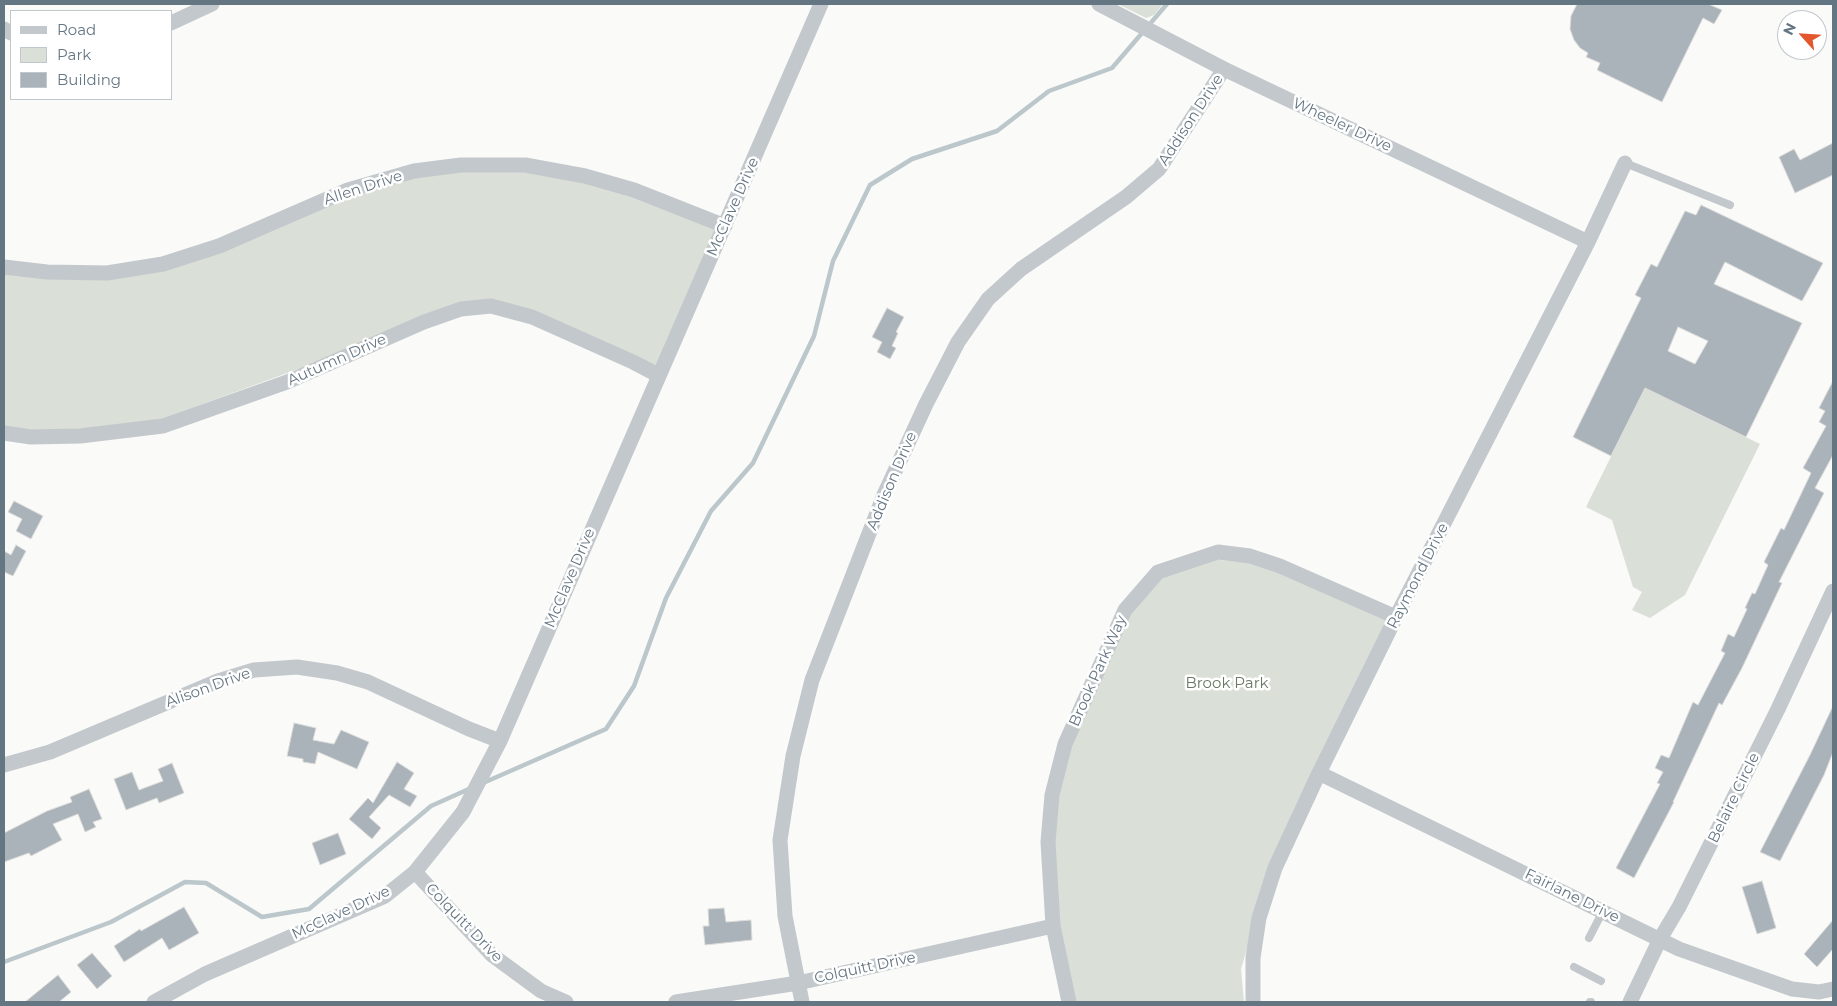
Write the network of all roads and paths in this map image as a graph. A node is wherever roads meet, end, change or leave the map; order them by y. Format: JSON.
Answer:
{"nodes":[{"id":1,"x":212,"y":4,"type":"edge"},
{"id":2,"x":821,"y":4,"type":"edge"},
{"id":3,"x":1099,"y":4,"type":"edge"},
{"id":4,"x":172,"y":23,"type":"edge"},
{"id":5,"x":1224,"y":69,"type":"junction"},
{"id":6,"x":1625,"y":163,"type":"joint"},
{"id":7,"x":1730,"y":205,"type":"dead end"},
{"id":8,"x":725,"y":226,"type":"junction"},
{"id":9,"x":1588,"y":242,"type":"junction"},
{"id":10,"x":4,"y":267,"type":"edge"},
{"id":11,"x":658,"y":375,"type":"junction"},
{"id":12,"x":4,"y":433,"type":"edge"},
{"id":13,"x":1833,"y":591,"type":"edge"},
{"id":14,"x":1396,"y":617,"type":"junction"},
{"id":15,"x":500,"y":741,"type":"junction"},
{"id":16,"x":4,"y":766,"type":"edge"},
{"id":17,"x":1319,"y":773,"type":"junction"},
{"id":18,"x":415,"y":872,"type":"junction"},
{"id":19,"x":1603,"y":911,"type":"junction"},
{"id":20,"x":1053,"y":926,"type":"junction"},
{"id":21,"x":1589,"y":938,"type":"dead end"},
{"id":22,"x":1660,"y":939,"type":"junction"},
{"id":23,"x":1574,"y":967,"type":"dead end"},
{"id":24,"x":1601,"y":981,"type":"dead end"},
{"id":25,"x":798,"y":983,"type":"junction"},
{"id":26,"x":1833,"y":989,"type":"edge"},
{"id":27,"x":154,"y":1002,"type":"edge"},
{"id":28,"x":566,"y":1002,"type":"edge"},
{"id":29,"x":676,"y":1002,"type":"edge"},
{"id":30,"x":802,"y":1002,"type":"edge"},
{"id":31,"x":1069,"y":1002,"type":"edge"},
{"id":32,"x":1253,"y":1002,"type":"edge"},
{"id":33,"x":1630,"y":1002,"type":"edge"}],
"edges":[{"from":1,"to":4,"type":"street"},
{"from":2,"to":8,"type":"street","name":"McClave Drive"},
{"from":3,"to":5,"type":"street","name":"Wheeler Drive"},
{"from":5,"to":9,"type":"street","name":"Wheeler Drive"},
{"from":5,"to":25,"type":"street","name":"Addison Drive"},
{"from":6,"to":7,"type":"lane"},
{"from":6,"to":9,"type":"street","name":"Raymond Drive"},
{"from":8,"to":10,"type":"street","name":"Allen Drive"},
{"from":8,"to":11,"type":"street","name":"McClave Drive"},
{"from":9,"to":14,"type":"street","name":"Raymond Drive"},
{"from":11,"to":12,"type":"street","name":"Autumn Drive"},
{"from":11,"to":15,"type":"street","name":"McClave Drive"},
{"from":13,"to":22,"type":"street","name":"Belaire Circle"},
{"from":14,"to":17,"type":"street","name":"Raymond Drive"},
{"from":14,"to":20,"type":"street","name":"Brook Park Way"},
{"from":15,"to":16,"type":"street","name":"Alison Drive"},
{"from":15,"to":18,"type":"street","name":"McClave Drive"},
{"from":17,"to":19,"type":"street","name":"Fairlane Drive"},
{"from":17,"to":32,"type":"street","name":"Raymond Drive"},
{"from":18,"to":27,"type":"street","name":"McClave Drive"},
{"from":18,"to":28,"type":"street","name":"Colquitt Drive"},
{"from":19,"to":21,"type":"lane"},
{"from":19,"to":22,"type":"street","name":"Fairlane Drive"},
{"from":20,"to":25,"type":"street","name":"Colquitt Drive"},
{"from":20,"to":31,"type":"street","name":"Brook Park Way"},
{"from":22,"to":26,"type":"street","name":"Fairlane Drive"},
{"from":22,"to":33,"type":"street","name":"Belaire Circle"},
{"from":23,"to":24,"type":"lane"},
{"from":25,"to":29,"type":"street","name":"Colquitt Drive"},
{"from":25,"to":30,"type":"street","name":"Addison Drive"}]}
